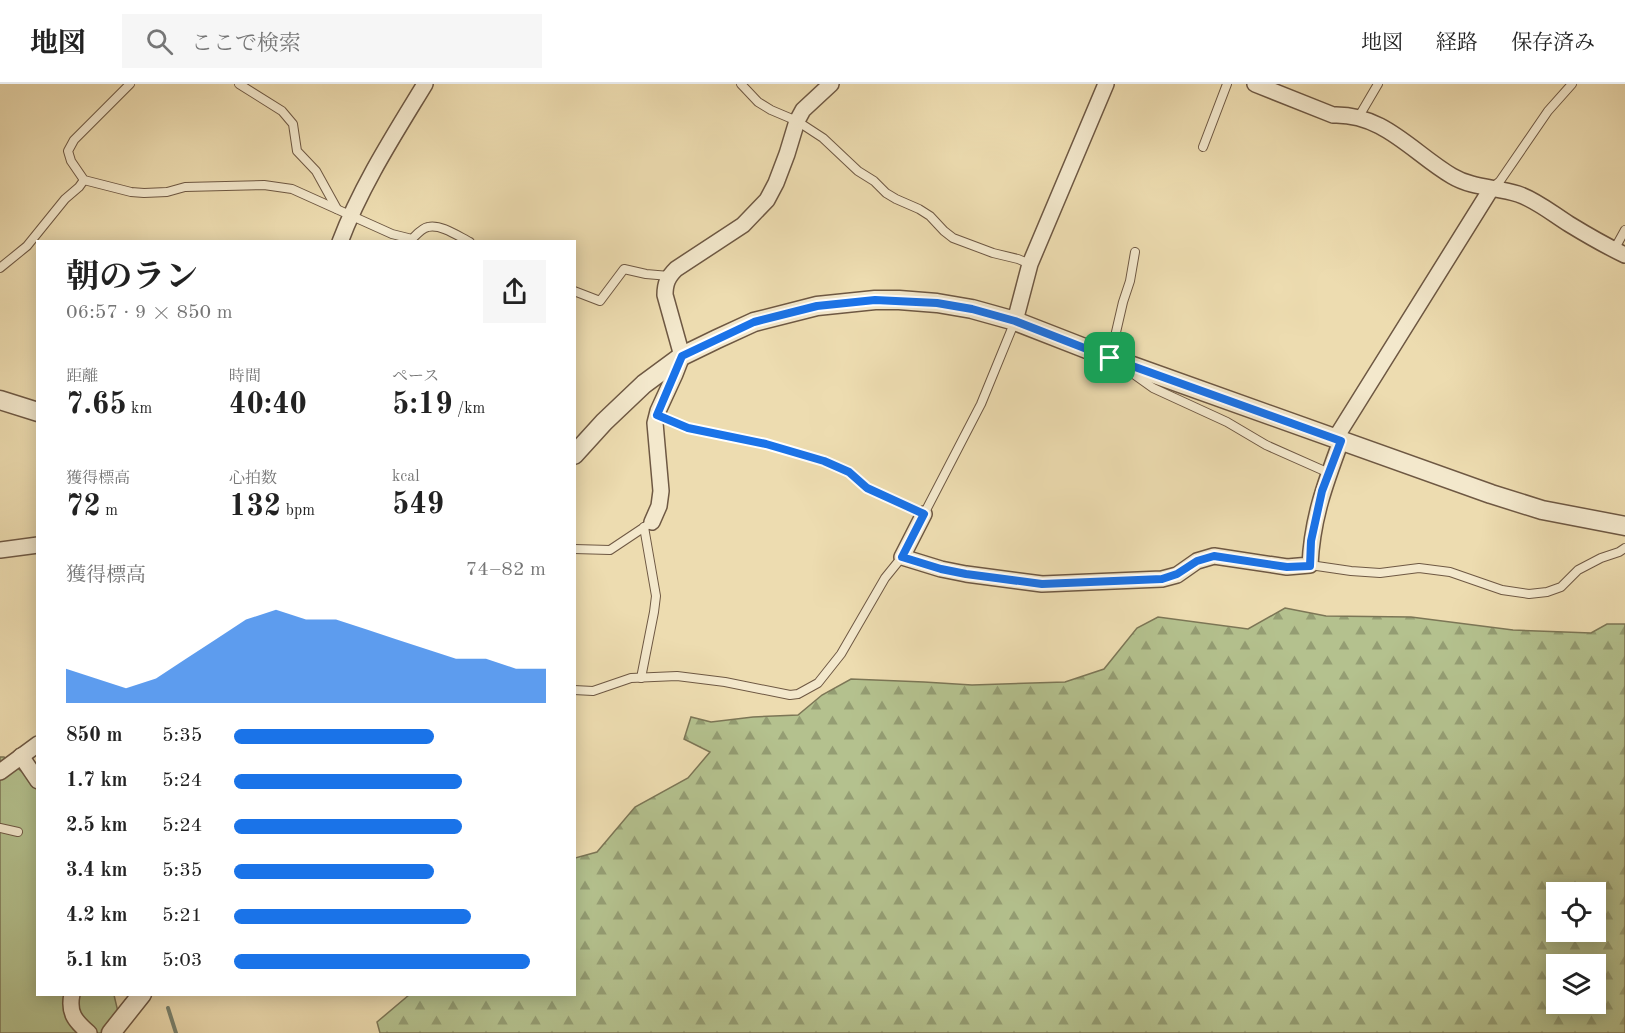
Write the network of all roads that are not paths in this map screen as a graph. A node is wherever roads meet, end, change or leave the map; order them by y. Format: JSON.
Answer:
{"nodes":[{"id":1,"x":130,"y":84,"type":"edge"},
{"id":2,"x":239,"y":84,"type":"edge"},
{"id":3,"x":425,"y":84,"type":"edge"},
{"id":4,"x":741,"y":84,"type":"edge"},
{"id":5,"x":831,"y":84,"type":"edge"},
{"id":6,"x":1106,"y":84,"type":"edge"},
{"id":7,"x":1227,"y":84,"type":"edge"},
{"id":8,"x":1255,"y":84,"type":"edge"},
{"id":9,"x":1378,"y":84,"type":"edge"},
{"id":10,"x":1572,"y":84,"type":"edge"},
{"id":11,"x":1358,"y":118,"type":"junction"},
{"id":12,"x":797,"y":121,"type":"junction"},
{"id":13,"x":1203,"y":147,"type":"dead end"},
{"id":14,"x":84,"y":180,"type":"junction"},
{"id":15,"x":1491,"y":189,"type":"junction"},
{"id":16,"x":344,"y":212,"type":"junction"},
{"id":17,"x":1625,"y":230,"type":"edge"},
{"id":18,"x":340,"y":240,"type":"edge"},
{"id":19,"x":466,"y":240,"type":"edge"},
{"id":20,"x":1135,"y":252,"type":"dead end"},
{"id":21,"x":1620,"y":252,"type":"edge"},
{"id":22,"x":1030,"y":264,"type":"junction"},
{"id":23,"x":0,"y":268,"type":"edge"},
{"id":24,"x":669,"y":276,"type":"junction"},
{"id":25,"x":576,"y":292,"type":"edge"},
{"id":26,"x":1015,"y":321,"type":"junction"},
{"id":27,"x":682,"y":356,"type":"junction"},
{"id":28,"x":1110,"y":358,"type":"junction"},
{"id":29,"x":1131,"y":365,"type":"junction"},
{"id":30,"x":0,"y":400,"type":"edge"},
{"id":31,"x":36,"y":411,"type":"edge"},
{"id":32,"x":657,"y":415,"type":"junction"},
{"id":33,"x":1338,"y":440,"type":"junction"},
{"id":34,"x":576,"y":453,"type":"edge"},
{"id":35,"x":1329,"y":473,"type":"junction"},
{"id":36,"x":924,"y":514,"type":"junction"},
{"id":37,"x":648,"y":525,"type":"junction"},
{"id":38,"x":1625,"y":526,"type":"edge"},
{"id":39,"x":36,"y":545,"type":"edge"},
{"id":40,"x":1625,"y":548,"type":"edge"},
{"id":41,"x":576,"y":549,"type":"edge"},
{"id":42,"x":0,"y":550,"type":"edge"},
{"id":43,"x":902,"y":557,"type":"junction"},
{"id":44,"x":1310,"y":566,"type":"junction"},
{"id":45,"x":641,"y":678,"type":"junction"},
{"id":46,"x":576,"y":690,"type":"edge"},
{"id":47,"x":36,"y":745,"type":"edge"},
{"id":48,"x":21,"y":756,"type":"junction"},
{"id":49,"x":0,"y":772,"type":"edge"},
{"id":50,"x":36,"y":778,"type":"edge"},
{"id":51,"x":0,"y":828,"type":"edge"},
{"id":52,"x":18,"y":832,"type":"dead end"},
{"id":53,"x":72,"y":996,"type":"edge"},
{"id":54,"x":140,"y":996,"type":"edge"},
{"id":55,"x":89,"y":1033,"type":"edge"},
{"id":56,"x":111,"y":1033,"type":"edge"}],
"edges":[{"from":1,"to":14,"type":"lane"},
{"from":2,"to":16,"type":"lane"},
{"from":3,"to":16,"type":"street"},
{"from":4,"to":12,"type":"lane"},
{"from":5,"to":12,"type":"street"},
{"from":6,"to":22,"type":"street"},
{"from":7,"to":13,"type":"lane"},
{"from":8,"to":11,"type":"street"},
{"from":9,"to":11,"type":"lane"},
{"from":10,"to":15,"type":"lane"},
{"from":11,"to":15,"type":"street"},
{"from":12,"to":22,"type":"lane"},
{"from":12,"to":24,"type":"street"},
{"from":14,"to":16,"type":"lane"},
{"from":14,"to":23,"type":"lane"},
{"from":15,"to":21,"type":"street"},
{"from":15,"to":33,"type":"street"},
{"from":16,"to":18,"type":"street"},
{"from":16,"to":19,"type":"lane"},
{"from":17,"to":21,"type":"lane"},
{"from":20,"to":28,"type":"lane"},
{"from":22,"to":26,"type":"street"},
{"from":24,"to":25,"type":"lane"},
{"from":24,"to":27,"type":"street"},
{"from":26,"to":27,"type":"street"},
{"from":26,"to":28,"type":"street"},
{"from":26,"to":36,"type":"lane"},
{"from":27,"to":32,"type":"street"},
{"from":27,"to":34,"type":"street"},
{"from":28,"to":29,"type":"street"},
{"from":29,"to":33,"type":"street"},
{"from":29,"to":35,"type":"lane"},
{"from":30,"to":31,"type":"street"},
{"from":32,"to":36,"type":"lane"},
{"from":32,"to":37,"type":"street"},
{"from":33,"to":35,"type":"street"},
{"from":33,"to":38,"type":"street"},
{"from":35,"to":44,"type":"street"},
{"from":36,"to":43,"type":"street"},
{"from":37,"to":41,"type":"lane"},
{"from":37,"to":45,"type":"lane"},
{"from":39,"to":42,"type":"street"},
{"from":40,"to":44,"type":"lane"},
{"from":43,"to":44,"type":"street"},
{"from":43,"to":45,"type":"lane"},
{"from":45,"to":46,"type":"lane"},
{"from":47,"to":48,"type":"street"},
{"from":48,"to":49,"type":"street"},
{"from":48,"to":50,"type":"street"},
{"from":51,"to":52,"type":"lane"},
{"from":53,"to":55,"type":"street"},
{"from":54,"to":56,"type":"street"}]}
